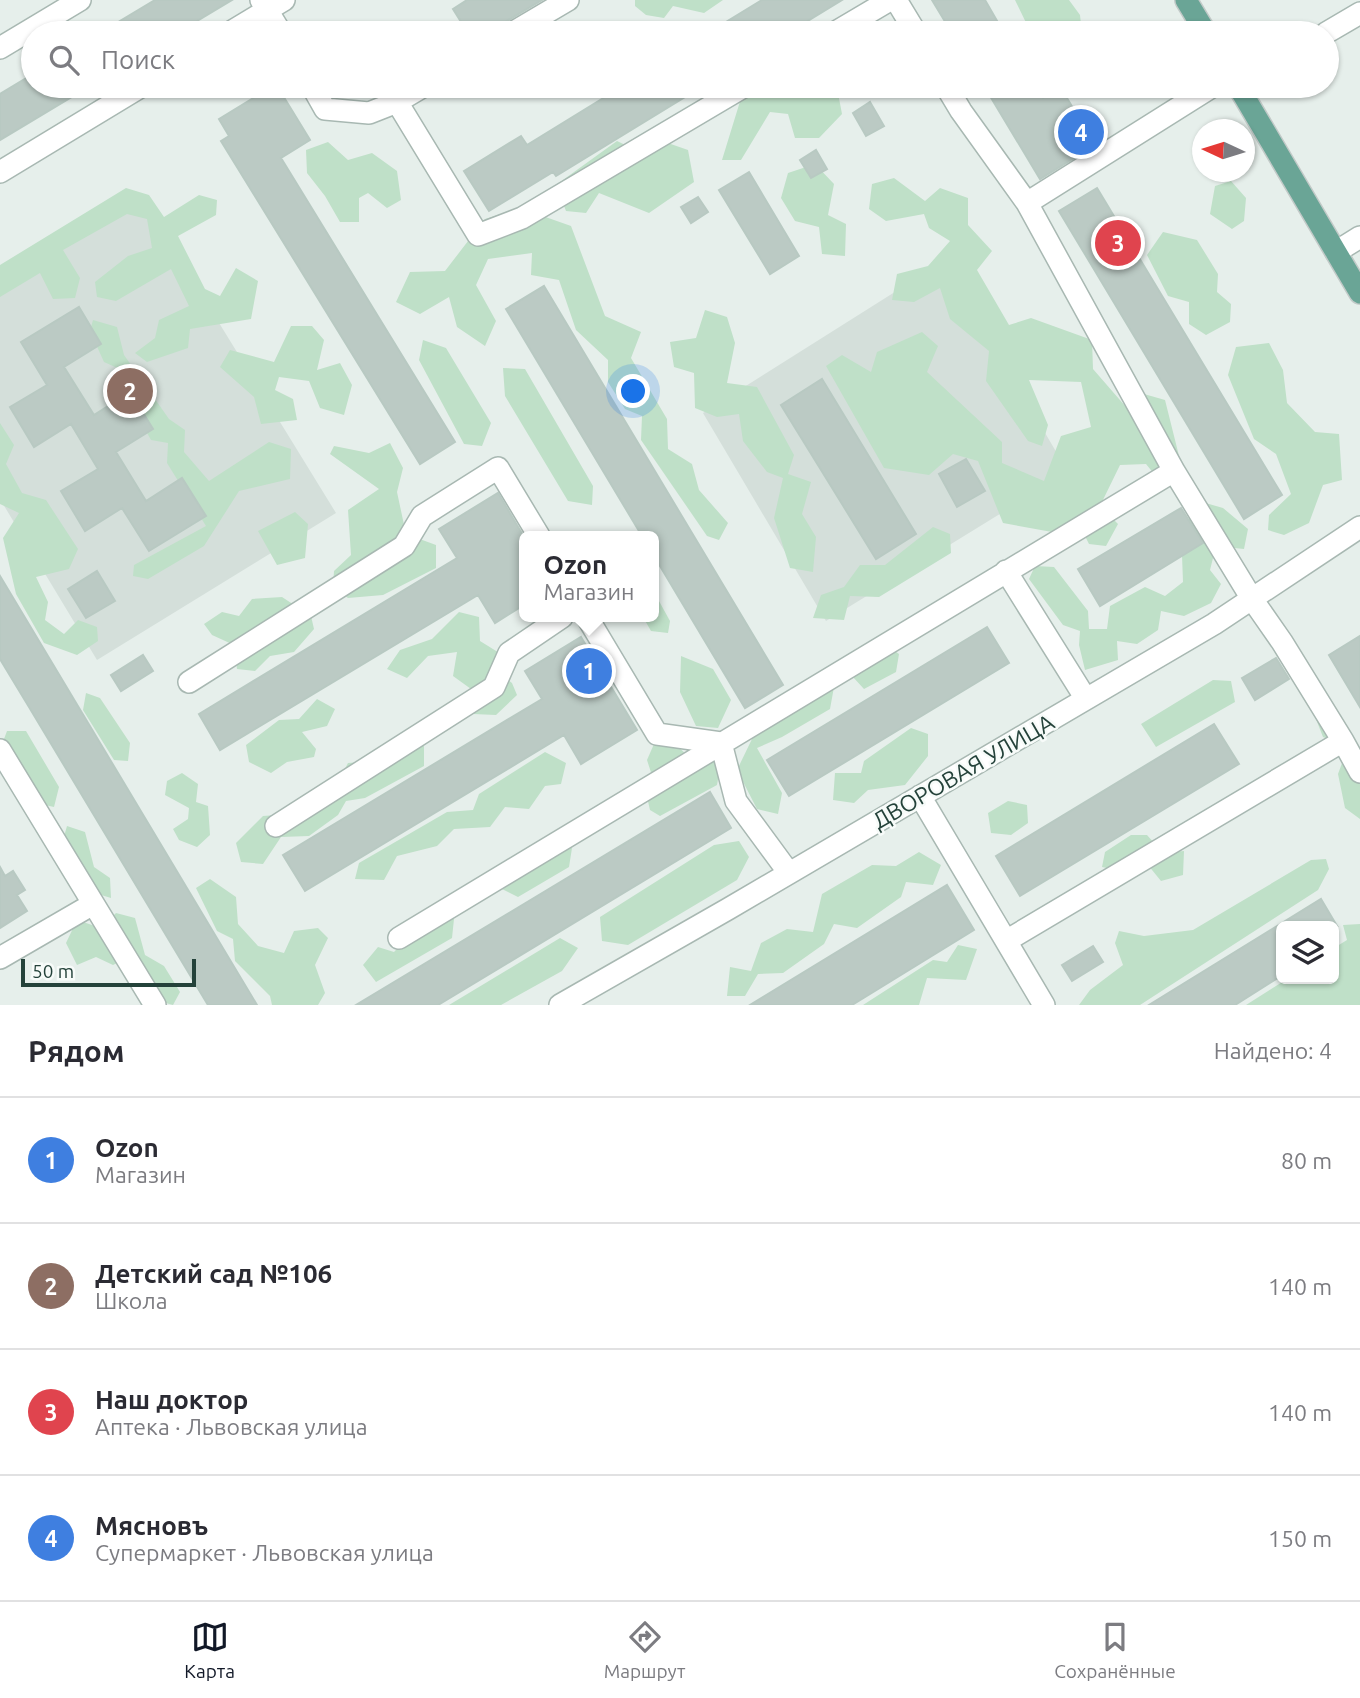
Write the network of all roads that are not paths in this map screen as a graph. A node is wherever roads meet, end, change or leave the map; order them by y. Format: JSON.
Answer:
{"nodes":[{"id":1,"x":80,"y":0,"type":"edge"},
{"id":2,"x":568,"y":0,"type":"edge"},
{"id":3,"x":890,"y":0,"type":"edge"},
{"id":4,"x":896,"y":0,"type":"edge"},
{"id":5,"x":1186,"y":0,"type":"edge"},
{"id":6,"x":271,"y":3,"type":"edge"},
{"id":7,"x":1360,"y":13,"type":"edge"},
{"id":8,"x":45,"y":21,"type":"edge"},
{"id":9,"x":246,"y":21,"type":"edge"},
{"id":10,"x":277,"y":21,"type":"edge"},
{"id":11,"x":532,"y":21,"type":"edge"},
{"id":12,"x":854,"y":21,"type":"edge"},
{"id":13,"x":908,"y":21,"type":"edge"},
{"id":14,"x":1199,"y":21,"type":"edge"},
{"id":15,"x":1339,"y":25,"type":"edge"},
{"id":16,"x":21,"y":35,"type":"edge"},
{"id":17,"x":0,"y":48,"type":"edge"},
{"id":18,"x":122,"y":98,"type":"edge"},
{"id":19,"x":319,"y":98,"type":"edge"},
{"id":20,"x":404,"y":98,"type":"edge"},
{"id":21,"x":725,"y":98,"type":"edge"},
{"id":22,"x":953,"y":98,"type":"edge"},
{"id":23,"x":1194,"y":98,"type":"edge"},
{"id":24,"x":1245,"y":98,"type":"edge"},
{"id":25,"x":397,"y":102,"type":"junction"},
{"id":26,"x":0,"y":172,"type":"edge"},
{"id":27,"x":1027,"y":203,"type":"junction"},
{"id":28,"x":1360,"y":237,"type":"edge"},
{"id":29,"x":1336,"y":252,"type":"junction"},
{"id":30,"x":1360,"y":293,"type":"edge"},
{"id":31,"x":1174,"y":471,"type":"junction"},
{"id":32,"x":1360,"y":527,"type":"edge"},
{"id":33,"x":535,"y":531,"type":"edge"},
{"id":34,"x":1006,"y":572,"type":"junction"},
{"id":35,"x":1252,"y":599,"type":"junction"},
{"id":36,"x":555,"y":622,"type":"edge"},
{"id":37,"x":590,"y":622,"type":"edge"},
{"id":38,"x":189,"y":682,"type":"dead end"},
{"id":39,"x":1086,"y":699,"type":"junction"},
{"id":40,"x":1343,"y":741,"type":"junction"},
{"id":41,"x":721,"y":743,"type":"junction"},
{"id":42,"x":0,"y":750,"type":"edge"},
{"id":43,"x":1360,"y":772,"type":"edge"},
{"id":44,"x":920,"y":796,"type":"junction"},
{"id":45,"x":276,"y":827,"type":"dead end"},
{"id":46,"x":789,"y":873,"type":"junction"},
{"id":47,"x":93,"y":904,"type":"junction"},
{"id":48,"x":399,"y":938,"type":"dead end"},
{"id":49,"x":1006,"y":941,"type":"junction"},
{"id":50,"x":0,"y":958,"type":"edge"},
{"id":51,"x":155,"y":1005,"type":"edge"},
{"id":52,"x":560,"y":1005,"type":"edge"},
{"id":53,"x":1044,"y":1005,"type":"edge"}],
"edges":[{"from":1,"to":8,"type":"street"},
{"from":2,"to":11,"type":"street"},
{"from":3,"to":12,"type":"street"},
{"from":4,"to":13,"type":"street"},
{"from":5,"to":14,"type":"main road"},
{"from":6,"to":9,"type":"street"},
{"from":6,"to":10,"type":"street"},
{"from":7,"to":15,"type":"street"},
{"from":16,"to":17,"type":"street"},
{"from":18,"to":26,"type":"street"},
{"from":19,"to":25,"type":"street"},
{"from":20,"to":25,"type":"street"},
{"from":21,"to":25,"type":"street"},
{"from":22,"to":27,"type":"street"},
{"from":23,"to":27,"type":"street"},
{"from":24,"to":29,"type":"main road"},
{"from":27,"to":31,"type":"street"},
{"from":28,"to":29,"type":"street"},
{"from":29,"to":30,"type":"main road"},
{"from":31,"to":34,"type":"street"},
{"from":31,"to":35,"type":"street"},
{"from":32,"to":35,"type":"street","name":"ДВОРОВАЯ УЛИЦА"},
{"from":33,"to":38,"type":"street"},
{"from":34,"to":39,"type":"street"},
{"from":34,"to":41,"type":"street"},
{"from":35,"to":39,"type":"street","name":"ДВОРОВАЯ УЛИЦА"},
{"from":35,"to":40,"type":"street"},
{"from":36,"to":45,"type":"street"},
{"from":37,"to":41,"type":"street"},
{"from":39,"to":44,"type":"street","name":"ДВОРОВАЯ УЛИЦА"},
{"from":40,"to":43,"type":"street"},
{"from":40,"to":49,"type":"street"},
{"from":41,"to":46,"type":"street"},
{"from":41,"to":48,"type":"street"},
{"from":42,"to":47,"type":"street"},
{"from":44,"to":46,"type":"street","name":"ДВОРОВАЯ УЛИЦА"},
{"from":44,"to":49,"type":"street"},
{"from":46,"to":52,"type":"street","name":"ДВОРОВАЯ УЛИЦА"},
{"from":47,"to":50,"type":"street"},
{"from":47,"to":51,"type":"street"},
{"from":49,"to":53,"type":"street"}]}
